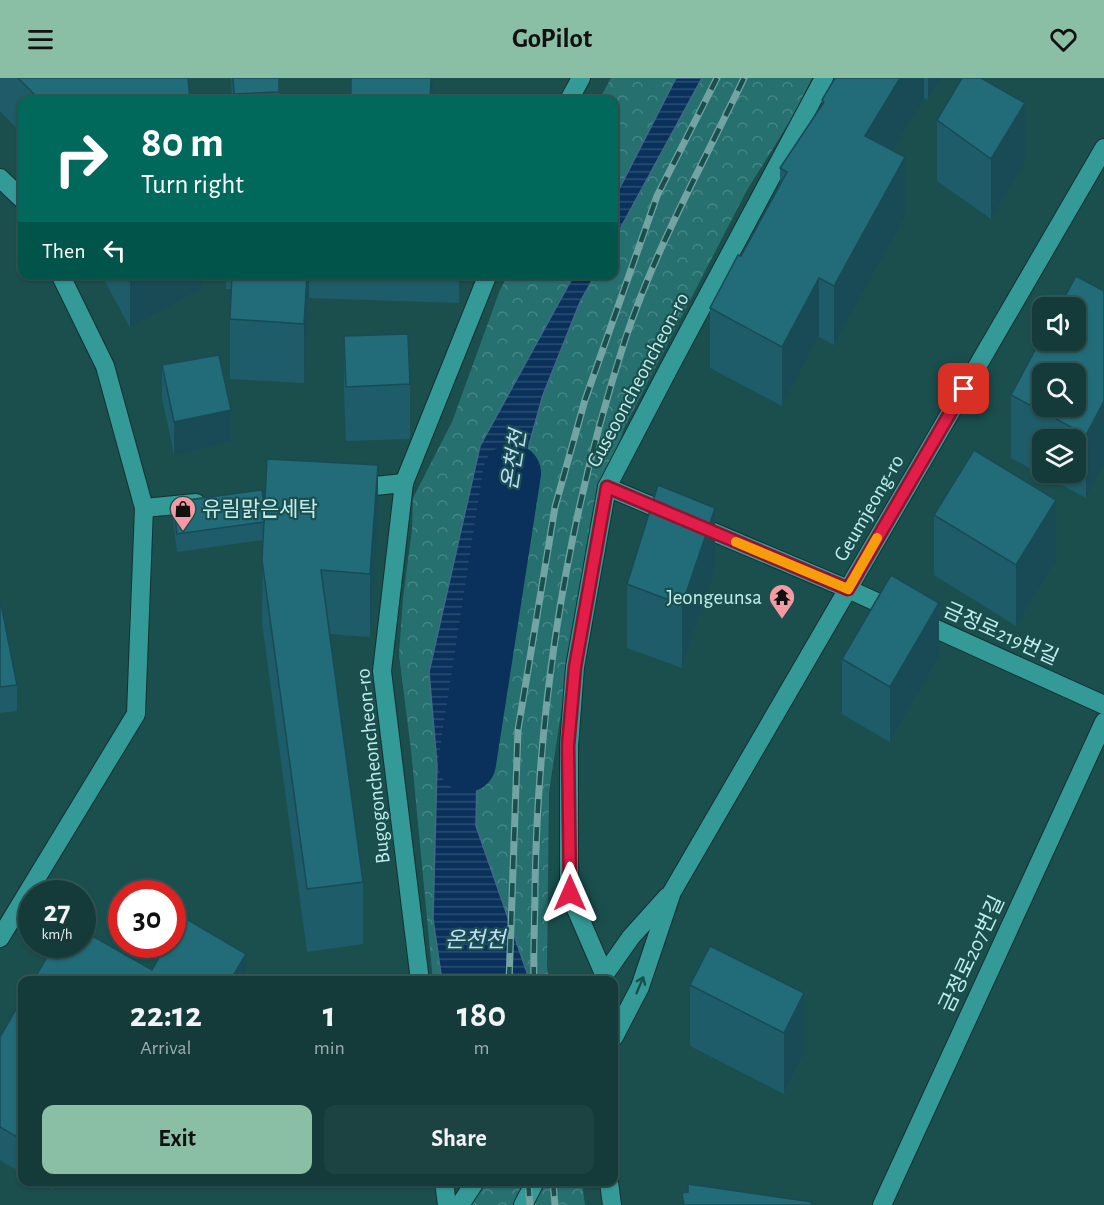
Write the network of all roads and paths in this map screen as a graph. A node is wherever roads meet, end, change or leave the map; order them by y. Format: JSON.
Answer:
{"nodes":[{"id":1,"x":581,"y":78,"type":"edge"},
{"id":2,"x":824,"y":78,"type":"edge"},
{"id":3,"x":571,"y":96,"type":"edge"},
{"id":4,"x":1104,"y":148,"type":"edge"},
{"id":5,"x":0,"y":178,"type":"edge"},
{"id":6,"x":18,"y":195,"type":"edge"},
{"id":7,"x":62,"y":279,"type":"edge"},
{"id":8,"x":486,"y":279,"type":"edge"},
{"id":9,"x":404,"y":483,"type":"junction"},
{"id":10,"x":607,"y":487,"type":"junction"},
{"id":11,"x":333,"y":490,"type":"edge"},
{"id":12,"x":215,"y":502,"type":"edge"},
{"id":13,"x":144,"y":508,"type":"junction"},
{"id":14,"x":848,"y":589,"type":"junction"},
{"id":15,"x":1104,"y":705,"type":"edge"},
{"id":16,"x":1104,"y":722,"type":"edge"},
{"id":17,"x":672,"y":891,"type":"junction"},
{"id":18,"x":0,"y":938,"type":"edge"},
{"id":19,"x":419,"y":976,"type":"edge"},
{"id":20,"x":601,"y":976,"type":"edge"},
{"id":21,"x":604,"y":976,"type":"edge"},
{"id":22,"x":618,"y":1029,"type":"edge"},
{"id":23,"x":445,"y":1186,"type":"edge"},
{"id":24,"x":472,"y":1186,"type":"edge"},
{"id":25,"x":533,"y":1186,"type":"edge"},
{"id":26,"x":610,"y":1186,"type":"edge"},
{"id":27,"x":447,"y":1205,"type":"edge"},
{"id":28,"x":460,"y":1205,"type":"edge"},
{"id":29,"x":523,"y":1205,"type":"edge"},
{"id":30,"x":612,"y":1205,"type":"edge"},
{"id":31,"x":882,"y":1205,"type":"edge"}],
"edges":[{"from":1,"to":3,"type":"street"},
{"from":2,"to":10,"type":"street","name":"Guseooncheoncheon-ro"},
{"from":4,"to":14,"type":"street","name":"Geumjeong-ro"},
{"from":5,"to":6,"type":"street"},
{"from":7,"to":13,"type":"street"},
{"from":8,"to":9,"type":"street","name":"Bugogoncheoncheon-ro"},
{"from":9,"to":11,"type":"street"},
{"from":9,"to":19,"type":"street","name":"Bugogoncheoncheon-ro"},
{"from":10,"to":14,"type":"street","name":"금정로219번길"},
{"from":10,"to":20,"type":"street","name":"Guseooncheoncheon-ro"},
{"from":12,"to":13,"type":"street"},
{"from":13,"to":18,"type":"street"},
{"from":14,"to":15,"type":"street","name":"금정로219번길"},
{"from":14,"to":17,"type":"street","name":"Geumjeong-ro"},
{"from":16,"to":31,"type":"street","name":"금정로207번길"},
{"from":17,"to":21,"type":"street","name":"Geumjeong-ro"},
{"from":22,"to":17,"type":"street","name":"Geumjeong-ro","one_way":true},
{"from":23,"to":27,"type":"street"},
{"from":24,"to":28,"type":"street"},
{"from":25,"to":29,"type":"street"},
{"from":26,"to":30,"type":"street"}]}
